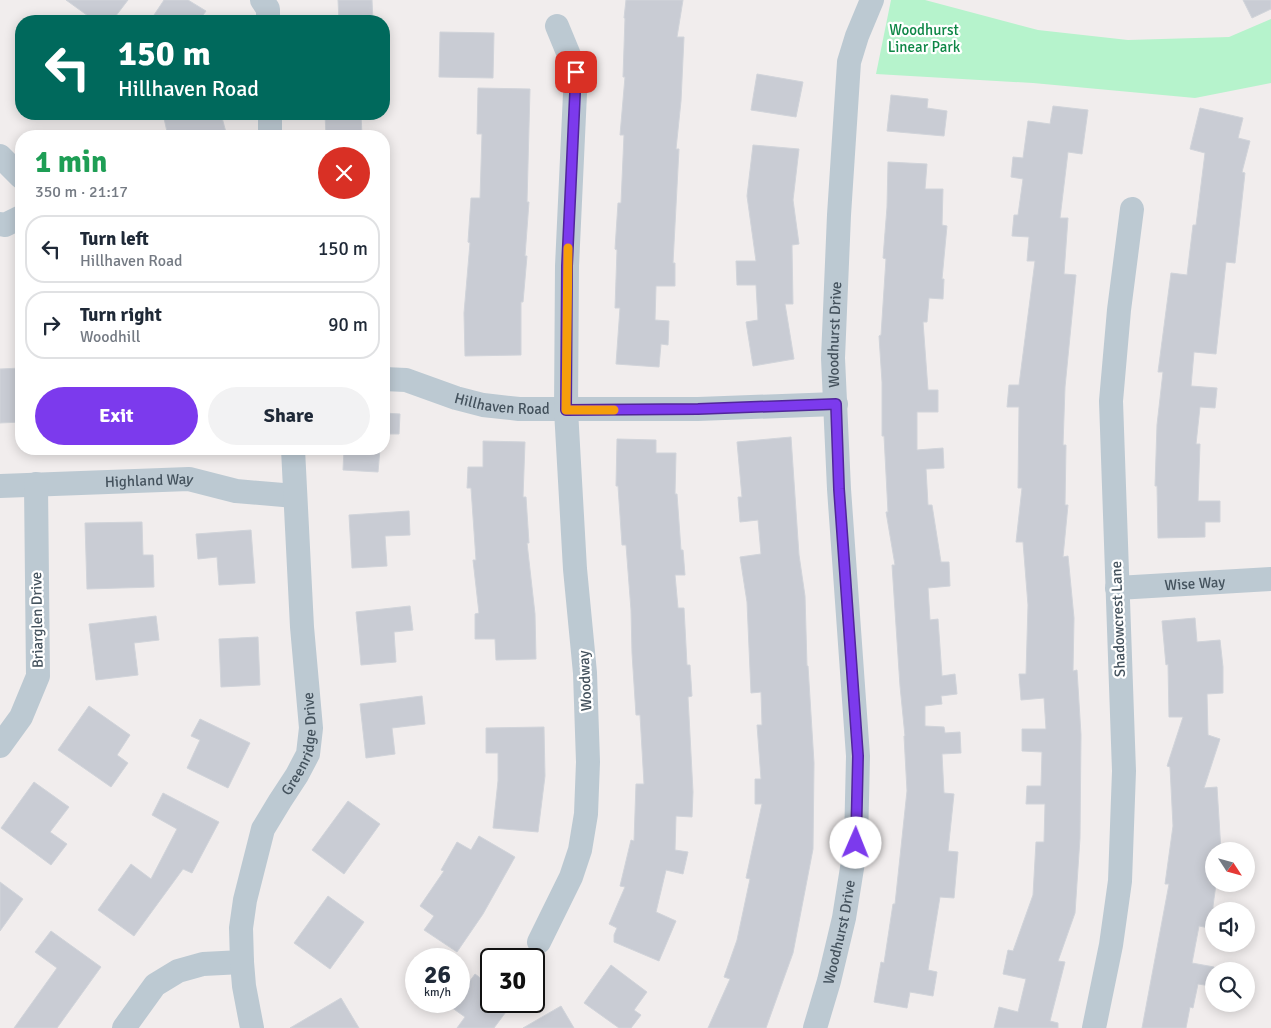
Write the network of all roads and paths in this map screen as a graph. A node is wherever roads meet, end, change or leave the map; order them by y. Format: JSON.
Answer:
{"nodes":[{"id":1,"x":262,"y":0,"type":"edge"},
{"id":2,"x":872,"y":0,"type":"edge"},
{"id":3,"x":268,"y":15,"type":"edge"},
{"id":4,"x":557,"y":26,"type":"dead end"},
{"id":5,"x":0,"y":156,"type":"edge"},
{"id":6,"x":15,"y":170,"type":"edge"},
{"id":7,"x":1132,"y":209,"type":"dead end"},
{"id":8,"x":15,"y":220,"type":"edge"},
{"id":9,"x":0,"y":224,"type":"edge"},
{"id":10,"x":390,"y":379,"type":"edge"},
{"id":11,"x":836,"y":404,"type":"junction"},
{"id":12,"x":566,"y":410,"type":"junction"},
{"id":13,"x":292,"y":455,"type":"edge"},
{"id":14,"x":36,"y":484,"type":"junction"},
{"id":15,"x":0,"y":486,"type":"edge"},
{"id":16,"x":295,"y":496,"type":"junction"},
{"id":17,"x":1271,"y":579,"type":"edge"},
{"id":18,"x":1117,"y":588,"type":"junction"},
{"id":19,"x":0,"y":746,"type":"edge"},
{"id":20,"x":539,"y":942,"type":"dead end"},
{"id":21,"x":242,"y":962,"type":"junction"},
{"id":22,"x":124,"y":1028,"type":"edge"},
{"id":23,"x":252,"y":1028,"type":"edge"},
{"id":24,"x":815,"y":1028,"type":"edge"},
{"id":25,"x":1094,"y":1028,"type":"edge"}],
"edges":[{"from":1,"to":3,"type":"street"},
{"from":2,"to":11,"type":"street","name":"Woodhurst Drive"},
{"from":4,"to":12,"type":"street","name":"Woodway"},
{"from":5,"to":6,"type":"street"},
{"from":7,"to":18,"type":"street","name":"Shadowcrest Lane"},
{"from":8,"to":9,"type":"street"},
{"from":10,"to":12,"type":"street","name":"Hillhaven Road"},
{"from":11,"to":12,"type":"street","name":"Hillhaven Road"},
{"from":11,"to":24,"type":"street","name":"Woodhurst Drive"},
{"from":12,"to":20,"type":"street","name":"Woodway"},
{"from":13,"to":16,"type":"street","name":"Greenridge Drive"},
{"from":14,"to":15,"type":"street","name":"Highland Way"},
{"from":14,"to":16,"type":"street","name":"Highland Way"},
{"from":14,"to":19,"type":"street","name":"Briarglen Drive"},
{"from":16,"to":21,"type":"street","name":"Greenridge Drive"},
{"from":17,"to":18,"type":"street","name":"Wise Way"},
{"from":18,"to":25,"type":"street","name":"Shadowcrest Lane"},
{"from":21,"to":22,"type":"street"},
{"from":21,"to":23,"type":"street","name":"Greenridge Drive"}]}
